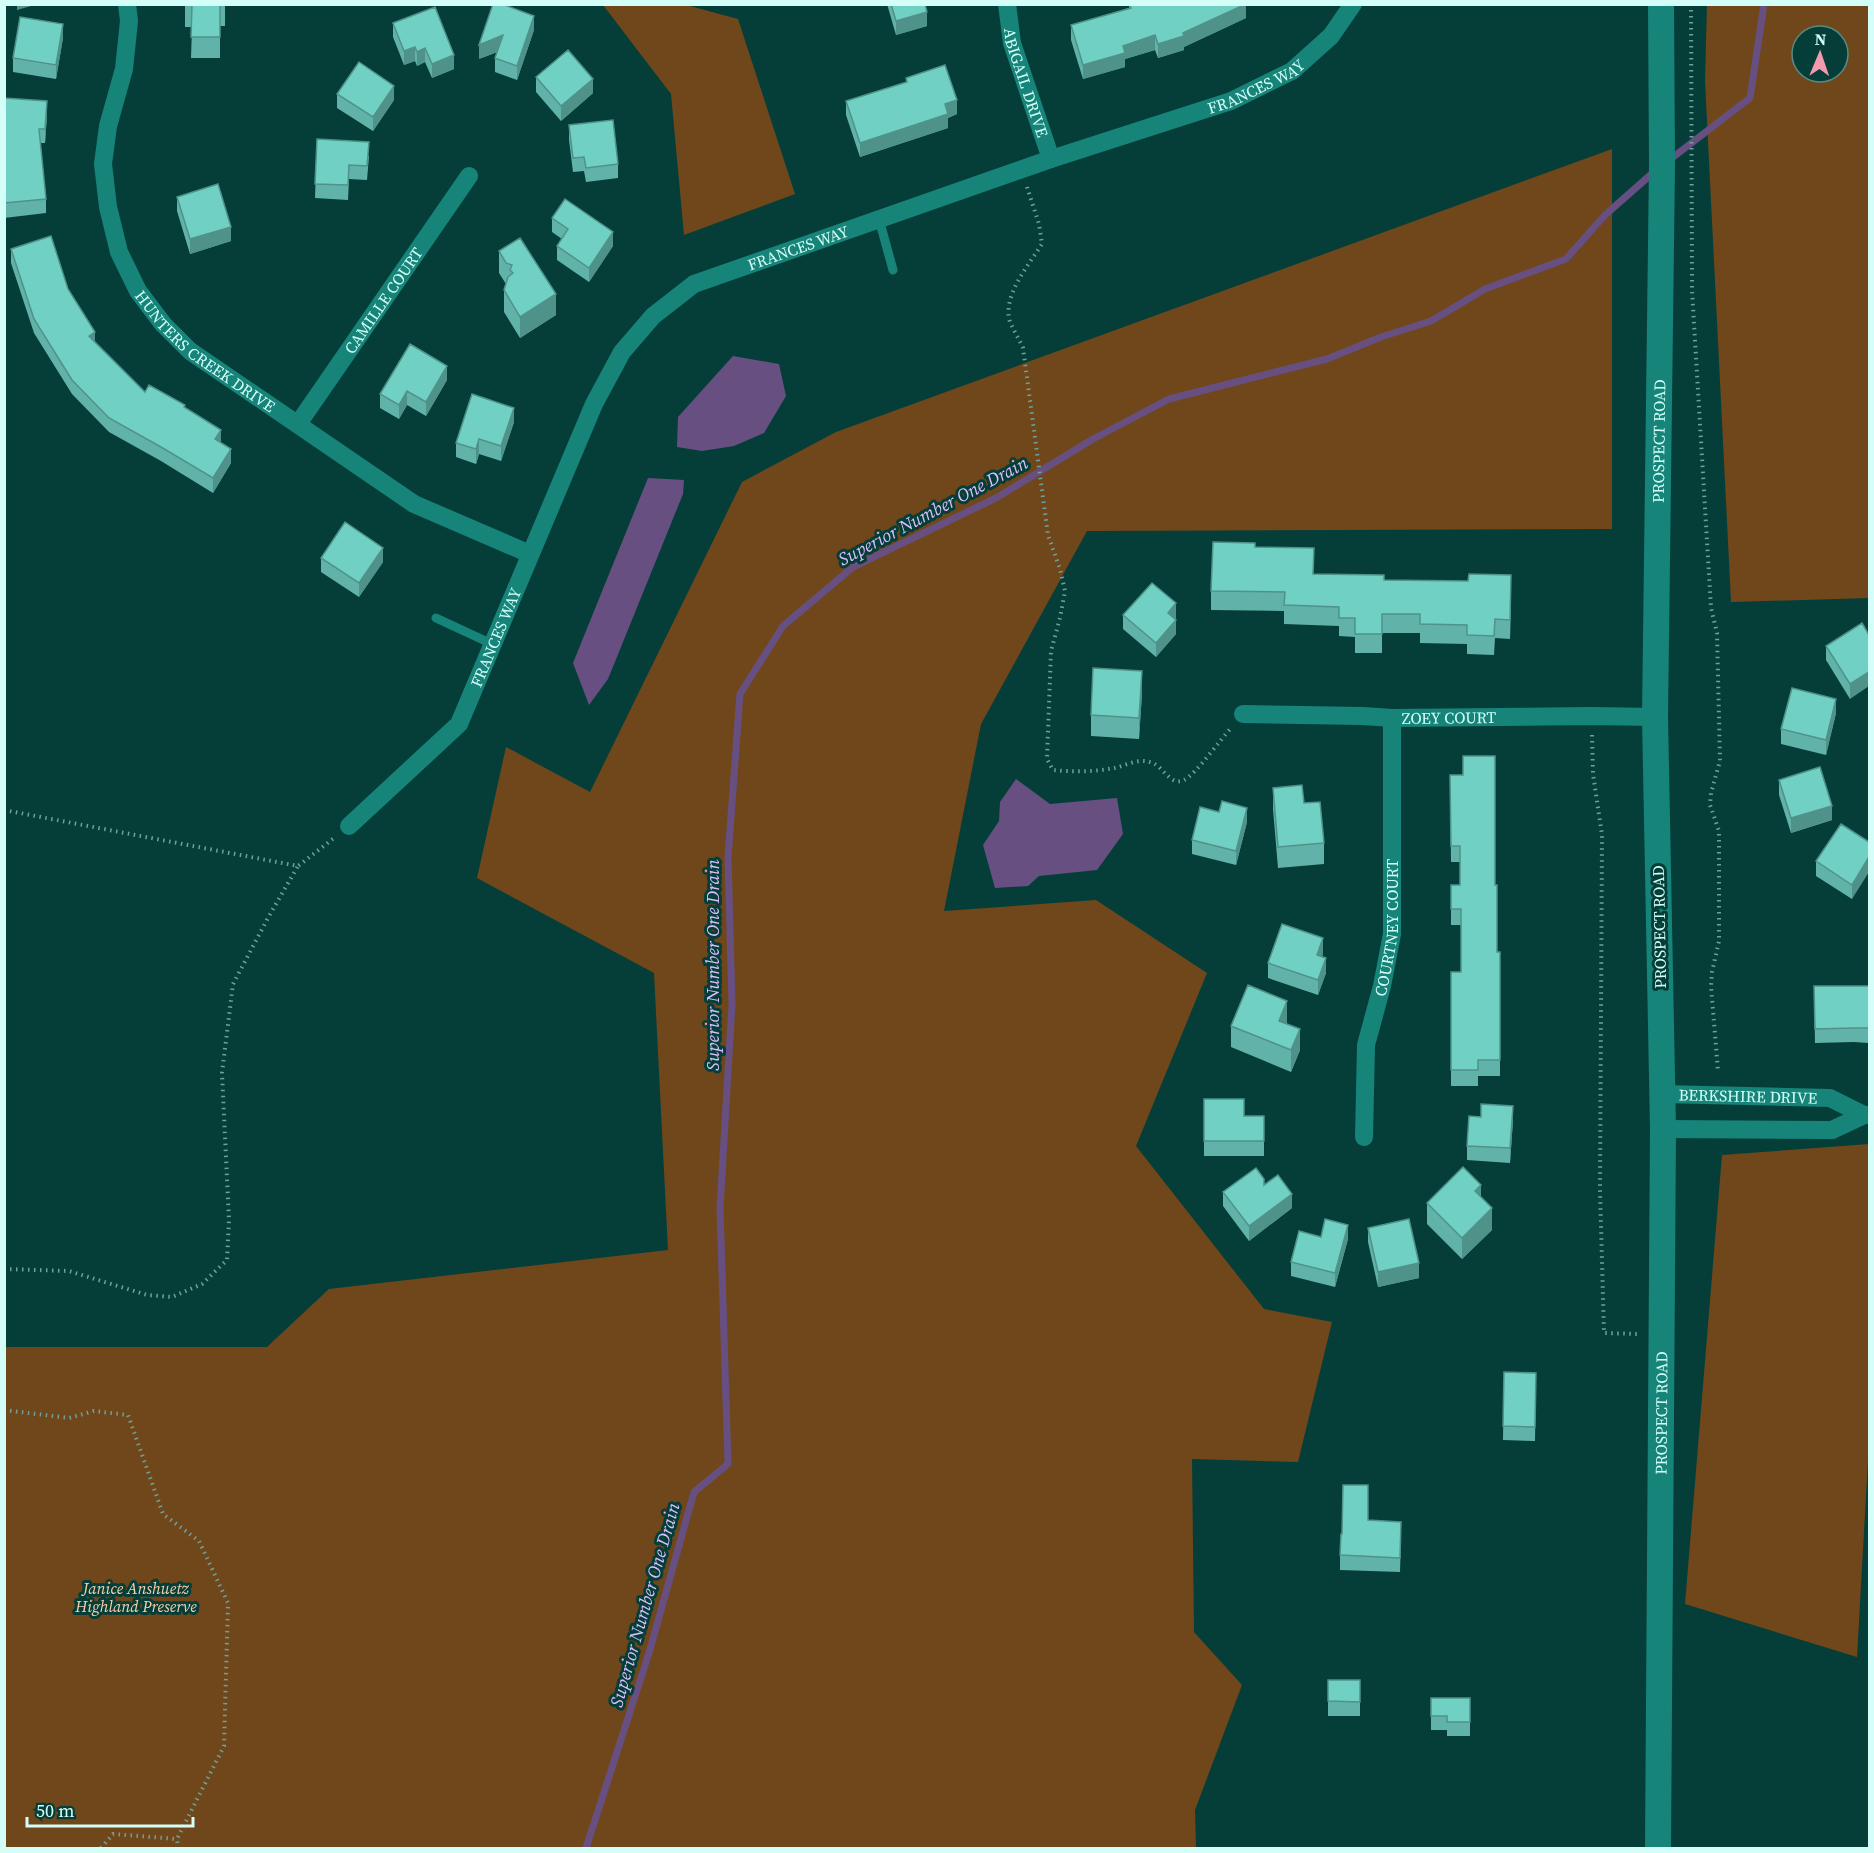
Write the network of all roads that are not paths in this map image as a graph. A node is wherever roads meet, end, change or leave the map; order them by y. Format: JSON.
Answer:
{"nodes":[{"id":1,"x":127,"y":4,"type":"edge"},
{"id":2,"x":1006,"y":4,"type":"edge"},
{"id":3,"x":1353,"y":4,"type":"edge"},
{"id":4,"x":1661,"y":4,"type":"edge"},
{"id":5,"x":1051,"y":159,"type":"junction"},
{"id":6,"x":469,"y":176,"type":"dead end"},
{"id":7,"x":879,"y":219,"type":"junction"},
{"id":8,"x":893,"y":270,"type":"dead end"},
{"id":9,"x":298,"y":424,"type":"junction"},
{"id":10,"x":530,"y":554,"type":"junction"},
{"id":11,"x":436,"y":618,"type":"dead end"},
{"id":12,"x":492,"y":644,"type":"junction"},
{"id":13,"x":1243,"y":714,"type":"road end"},
{"id":14,"x":1655,"y":717,"type":"junction"},
{"id":15,"x":1392,"y":718,"type":"junction"},
{"id":16,"x":349,"y":826,"type":"road end"},
{"id":17,"x":1662,"y":1094,"type":"junction"},
{"id":18,"x":1867,"y":1115,"type":"edge"},
{"id":19,"x":1663,"y":1129,"type":"junction"},
{"id":20,"x":1364,"y":1137,"type":"dead end"},
{"id":21,"x":1658,"y":1848,"type":"edge"}],
"edges":[{"from":1,"to":9,"type":"street","name":"HUNTERS CREEK DRIVE"},
{"from":2,"to":5,"type":"street","name":"ABIGAIL DRIVE"},
{"from":3,"to":5,"type":"street","name":"FRANCES WAY"},
{"from":4,"to":14,"type":"main road","name":"PROSPECT ROAD"},
{"from":5,"to":7,"type":"street","name":"FRANCES WAY"},
{"from":6,"to":9,"type":"street","name":"CAMILLE COURT"},
{"from":7,"to":8,"type":"lane"},
{"from":7,"to":10,"type":"street","name":"FRANCES WAY"},
{"from":9,"to":10,"type":"street","name":"HUNTERS CREEK DRIVE"},
{"from":10,"to":12,"type":"street","name":"FRANCES WAY"},
{"from":11,"to":12,"type":"lane"},
{"from":12,"to":16,"type":"street","name":"FRANCES WAY"},
{"from":13,"to":15,"type":"street","name":"ZOEY COURT"},
{"from":14,"to":15,"type":"street","name":"ZOEY COURT"},
{"from":14,"to":17,"type":"main road","name":"PROSPECT ROAD"},
{"from":15,"to":20,"type":"street","name":"COURTNEY COURT"},
{"from":17,"to":18,"type":"street","name":"BERKSHIRE DRIVE"},
{"from":17,"to":19,"type":"main road","name":"PROSPECT ROAD"},
{"from":18,"to":19,"type":"street","name":"BERKSHIRE DRIVE"},
{"from":19,"to":21,"type":"main road","name":"PROSPECT ROAD"}]}
